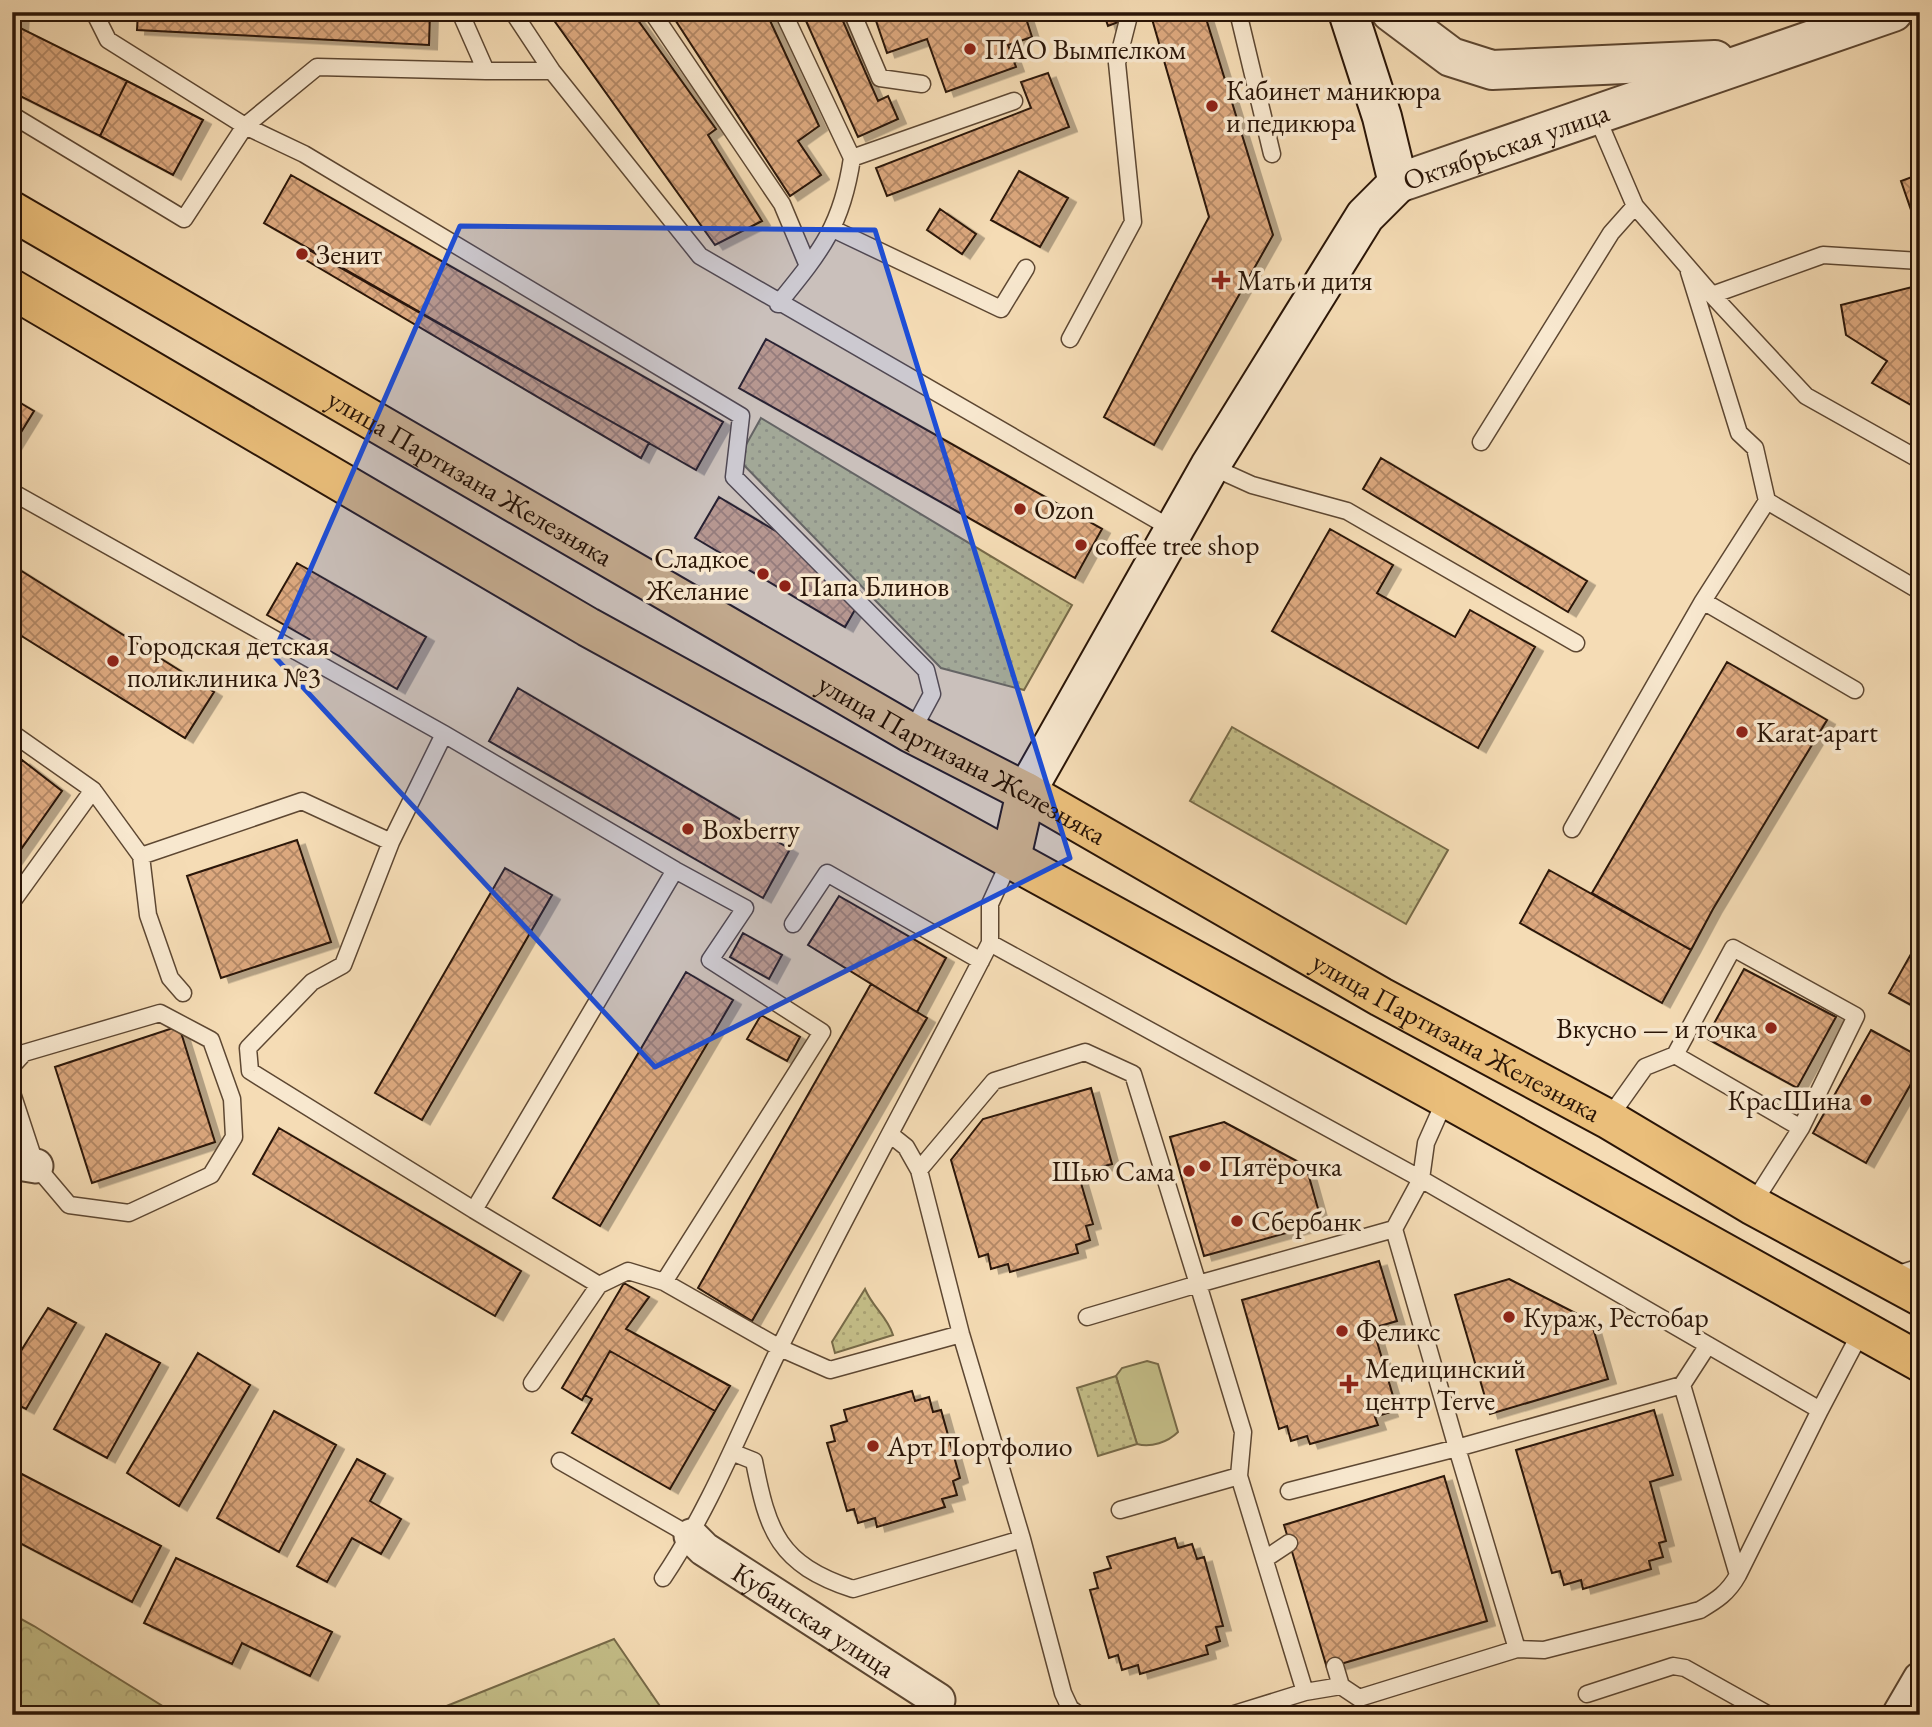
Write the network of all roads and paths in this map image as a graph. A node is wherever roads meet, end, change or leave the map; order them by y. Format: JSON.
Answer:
{"nodes":[{"id":1,"x":94,"y":12,"type":"edge"},
{"id":2,"x":460,"y":12,"type":"edge"},
{"id":3,"x":513,"y":12,"type":"edge"},
{"id":4,"x":652,"y":12,"type":"edge"},
{"id":5,"x":783,"y":12,"type":"edge"},
{"id":6,"x":852,"y":12,"type":"edge"},
{"id":7,"x":1130,"y":12,"type":"edge"},
{"id":8,"x":1238,"y":12,"type":"edge"},
{"id":9,"x":1348,"y":12,"type":"edge"},
{"id":10,"x":1391,"y":12,"type":"edge"},
{"id":11,"x":1893,"y":12,"type":"edge"},
{"id":12,"x":1752,"y":58,"type":"junction"},
{"id":13,"x":486,"y":71,"type":"junction"},
{"id":14,"x":552,"y":71,"type":"junction"},
{"id":15,"x":922,"y":84,"type":"dead end"},
{"id":16,"x":1014,"y":101,"type":"dead end"},
{"id":17,"x":12,"y":115,"type":"edge"},
{"id":18,"x":1597,"y":115,"type":"junction"},
{"id":19,"x":244,"y":126,"type":"junction"},
{"id":20,"x":1272,"y":154,"type":"dead end"},
{"id":21,"x":852,"y":158,"type":"junction"},
{"id":22,"x":1398,"y":183,"type":"junction"},
{"id":23,"x":1635,"y":206,"type":"junction"},
{"id":24,"x":12,"y":211,"type":"edge"},
{"id":25,"x":834,"y":229,"type":"junction"},
{"id":26,"x":1920,"y":261,"type":"edge"},
{"id":27,"x":808,"y":266,"type":"junction"},
{"id":28,"x":1687,"y":266,"type":"junction"},
{"id":29,"x":1026,"y":268,"type":"dead end"},
{"id":30,"x":12,"y":289,"type":"edge"},
{"id":31,"x":1712,"y":295,"type":"junction"},
{"id":32,"x":778,"y":304,"type":"junction"},
{"id":33,"x":1070,"y":339,"type":"dead end"},
{"id":34,"x":1480,"y":442,"type":"dead end"},
{"id":35,"x":1920,"y":460,"type":"edge"},
{"id":36,"x":1210,"y":466,"type":"junction"},
{"id":37,"x":12,"y":492,"type":"edge"},
{"id":38,"x":1767,"y":501,"type":"junction"},
{"id":39,"x":1176,"y":531,"type":"junction"},
{"id":40,"x":1920,"y":591,"type":"edge"},
{"id":41,"x":1703,"y":601,"type":"junction"},
{"id":42,"x":1576,"y":643,"type":"dead end"},
{"id":43,"x":1855,"y":690,"type":"dead end"},
{"id":44,"x":12,"y":733,"type":"edge"},
{"id":45,"x":911,"y":733,"type":"junction"},
{"id":46,"x":444,"y":734,"type":"junction"},
{"id":47,"x":93,"y":790,"type":"junction"},
{"id":48,"x":1027,"y":792,"type":"junction"},
{"id":49,"x":1572,"y":829,"type":"dead end"},
{"id":50,"x":391,"y":842,"type":"junction"},
{"id":51,"x":141,"y":856,"type":"junction"},
{"id":52,"x":1012,"y":858,"type":"junction"},
{"id":53,"x":675,"y":870,"type":"junction"},
{"id":54,"x":12,"y":902,"type":"edge"},
{"id":55,"x":793,"y":924,"type":"dead end"},
{"id":56,"x":990,"y":943,"type":"junction"},
{"id":57,"x":981,"y":961,"type":"junction"},
{"id":58,"x":183,"y":993,"type":"dead end"},
{"id":59,"x":1675,"y":1055,"type":"junction"},
{"id":60,"x":12,"y":1066,"type":"edge"},
{"id":61,"x":12,"y":1093,"type":"edge"},
{"id":62,"x":1446,"y":1098,"type":"junction"},
{"id":63,"x":1608,"y":1119,"type":"junction"},
{"id":64,"x":1801,"y":1128,"type":"junction"},
{"id":65,"x":891,"y":1135,"type":"junction"},
{"id":66,"x":24,"y":1164,"type":"edge"},
{"id":67,"x":919,"y":1170,"type":"junction"},
{"id":68,"x":1421,"y":1179,"type":"junction"},
{"id":69,"x":1752,"y":1205,"type":"junction"},
{"id":70,"x":474,"y":1210,"type":"junction"},
{"id":71,"x":1394,"y":1229,"type":"junction"},
{"id":72,"x":1909,"y":1280,"type":"edge"},
{"id":73,"x":664,"y":1282,"type":"junction"},
{"id":74,"x":1198,"y":1284,"type":"junction"},
{"id":75,"x":599,"y":1285,"type":"junction"},
{"id":76,"x":1087,"y":1317,"type":"dead end"},
{"id":77,"x":1863,"y":1330,"type":"junction"},
{"id":78,"x":961,"y":1334,"type":"junction"},
{"id":79,"x":1708,"y":1346,"type":"junction"},
{"id":80,"x":780,"y":1348,"type":"junction"},
{"id":81,"x":1920,"y":1362,"type":"edge"},
{"id":82,"x":532,"y":1383,"type":"dead end"},
{"id":83,"x":1682,"y":1385,"type":"junction"},
{"id":84,"x":1820,"y":1410,"type":"junction"},
{"id":85,"x":1457,"y":1448,"type":"junction"},
{"id":86,"x":734,"y":1453,"type":"junction"},
{"id":87,"x":561,"y":1461,"type":"dead end"},
{"id":88,"x":1239,"y":1476,"type":"junction"},
{"id":89,"x":1289,"y":1491,"type":"dead end"},
{"id":90,"x":1120,"y":1510,"type":"dead end"},
{"id":91,"x":691,"y":1536,"type":"junction"},
{"id":92,"x":1022,"y":1539,"type":"junction"},
{"id":93,"x":1289,"y":1544,"type":"dead end"},
{"id":94,"x":1265,"y":1559,"type":"junction"},
{"id":95,"x":1738,"y":1575,"type":"junction"},
{"id":96,"x":663,"y":1578,"type":"dead end"},
{"id":97,"x":1517,"y":1649,"type":"junction"},
{"id":98,"x":1335,"y":1666,"type":"dead end"},
{"id":99,"x":1920,"y":1679,"type":"edge"},
{"id":100,"x":1341,"y":1686,"type":"junction"},
{"id":101,"x":1305,"y":1692,"type":"junction"},
{"id":102,"x":1587,"y":1694,"type":"dead end"},
{"id":103,"x":1359,"y":1698,"type":"junction"},
{"id":104,"x":938,"y":1700,"type":"dead end"},
{"id":105,"x":1079,"y":1715,"type":"edge"},
{"id":106,"x":1231,"y":1715,"type":"edge"},
{"id":107,"x":1362,"y":1715,"type":"edge"},
{"id":108,"x":1769,"y":1715,"type":"edge"},
{"id":109,"x":1899,"y":1715,"type":"edge"}],
"edges":[{"from":1,"to":19,"type":"lane"},
{"from":2,"to":13,"type":"lane"},
{"from":3,"to":14,"type":"lane"},
{"from":4,"to":27,"type":"lane"},
{"from":5,"to":21,"type":"lane"},
{"from":6,"to":15,"type":"lane"},
{"from":7,"to":33,"type":"lane"},
{"from":8,"to":20,"type":"lane"},
{"from":9,"to":22,"type":"street"},
{"from":10,"to":12,"type":"street"},
{"from":11,"to":12,"type":"street","name":"Октябрьская улица"},
{"from":12,"to":18,"type":"street","name":"Октябрьская улица"},
{"from":13,"to":14,"type":"lane"},
{"from":13,"to":19,"type":"lane"},
{"from":14,"to":32,"type":"lane"},
{"from":16,"to":21,"type":"lane"},
{"from":17,"to":19,"type":"lane"},
{"from":18,"to":22,"type":"street","name":"Октябрьская улица"},
{"from":18,"to":23,"type":"lane"},
{"from":19,"to":45,"type":"lane"},
{"from":21,"to":25,"type":"lane"},
{"from":22,"to":36,"type":"street","name":"Октябрьская улица"},
{"from":23,"to":28,"type":"lane"},
{"from":23,"to":34,"type":"lane"},
{"from":24,"to":45,"type":"main road","name":"улица Партизана Железняка"},
{"from":25,"to":27,"type":"lane"},
{"from":25,"to":29,"type":"lane"},
{"from":26,"to":31,"type":"lane"},
{"from":27,"to":32,"type":"lane"},
{"from":28,"to":31,"type":"lane"},
{"from":28,"to":38,"type":"lane"},
{"from":30,"to":52,"type":"main road"},
{"from":31,"to":35,"type":"lane"},
{"from":32,"to":39,"type":"lane"},
{"from":36,"to":39,"type":"street","name":"Октябрьская улица"},
{"from":36,"to":42,"type":"lane"},
{"from":37,"to":46,"type":"lane"},
{"from":38,"to":40,"type":"lane"},
{"from":38,"to":41,"type":"lane"},
{"from":39,"to":48,"type":"street","name":"Октябрьская улица"},
{"from":41,"to":43,"type":"lane"},
{"from":41,"to":49,"type":"lane"},
{"from":44,"to":47,"type":"lane"},
{"from":45,"to":48,"type":"main road","name":"улица Партизана Железняка"},
{"from":46,"to":50,"type":"lane"},
{"from":46,"to":53,"type":"lane"},
{"from":47,"to":51,"type":"lane"},
{"from":47,"to":54,"type":"lane"},
{"from":48,"to":52,"type":"main road"},
{"from":48,"to":63,"type":"main road","name":"улица Партизана Железняка"},
{"from":50,"to":51,"type":"lane"},
{"from":50,"to":70,"type":"lane"},
{"from":51,"to":58,"type":"lane"},
{"from":52,"to":56,"type":"lane"},
{"from":52,"to":62,"type":"main road"},
{"from":53,"to":70,"type":"lane"},
{"from":53,"to":73,"type":"lane"},
{"from":55,"to":57,"type":"lane"},
{"from":56,"to":57,"type":"lane"},
{"from":56,"to":68,"type":"lane"},
{"from":57,"to":65,"type":"lane"},
{"from":59,"to":63,"type":"lane"},
{"from":59,"to":64,"type":"lane"},
{"from":59,"to":64,"type":"lane"},
{"from":60,"to":66,"type":"lane"},
{"from":61,"to":66,"type":"lane"},
{"from":62,"to":68,"type":"lane"},
{"from":62,"to":77,"type":"main road"},
{"from":63,"to":69,"type":"main road","name":"улица Партизана Железняка"},
{"from":64,"to":69,"type":"lane"},
{"from":65,"to":67,"type":"lane"},
{"from":65,"to":80,"type":"lane"},
{"from":67,"to":74,"type":"lane"},
{"from":67,"to":78,"type":"lane"},
{"from":68,"to":71,"type":"lane"},
{"from":68,"to":79,"type":"lane"},
{"from":69,"to":72,"type":"main road","name":"улица Партизана Железняка"},
{"from":70,"to":75,"type":"lane"},
{"from":71,"to":74,"type":"lane"},
{"from":71,"to":85,"type":"lane"},
{"from":73,"to":75,"type":"lane"},
{"from":73,"to":80,"type":"lane"},
{"from":74,"to":76,"type":"lane"},
{"from":74,"to":88,"type":"lane"},
{"from":75,"to":82,"type":"lane"},
{"from":77,"to":81,"type":"main road"},
{"from":77,"to":84,"type":"lane"},
{"from":78,"to":80,"type":"lane"},
{"from":78,"to":92,"type":"lane"},
{"from":79,"to":83,"type":"lane"},
{"from":79,"to":84,"type":"lane"},
{"from":80,"to":86,"type":"lane"},
{"from":83,"to":85,"type":"lane"},
{"from":83,"to":95,"type":"lane"},
{"from":84,"to":95,"type":"lane"},
{"from":85,"to":89,"type":"lane"},
{"from":85,"to":97,"type":"lane"},
{"from":86,"to":91,"type":"lane"},
{"from":86,"to":92,"type":"lane"},
{"from":87,"to":91,"type":"lane"},
{"from":88,"to":90,"type":"lane"},
{"from":88,"to":94,"type":"lane"},
{"from":91,"to":96,"type":"lane"},
{"from":91,"to":104,"type":"street","name":"Кубанская улица"},
{"from":92,"to":105,"type":"lane"},
{"from":93,"to":94,"type":"lane"},
{"from":94,"to":101,"type":"lane"},
{"from":95,"to":97,"type":"lane"},
{"from":97,"to":103,"type":"lane"},
{"from":98,"to":100,"type":"lane"},
{"from":99,"to":109,"type":"street"},
{"from":100,"to":101,"type":"lane"},
{"from":100,"to":103,"type":"lane"},
{"from":101,"to":106,"type":"lane"},
{"from":102,"to":108,"type":"lane"},
{"from":103,"to":107,"type":"lane"}]}
